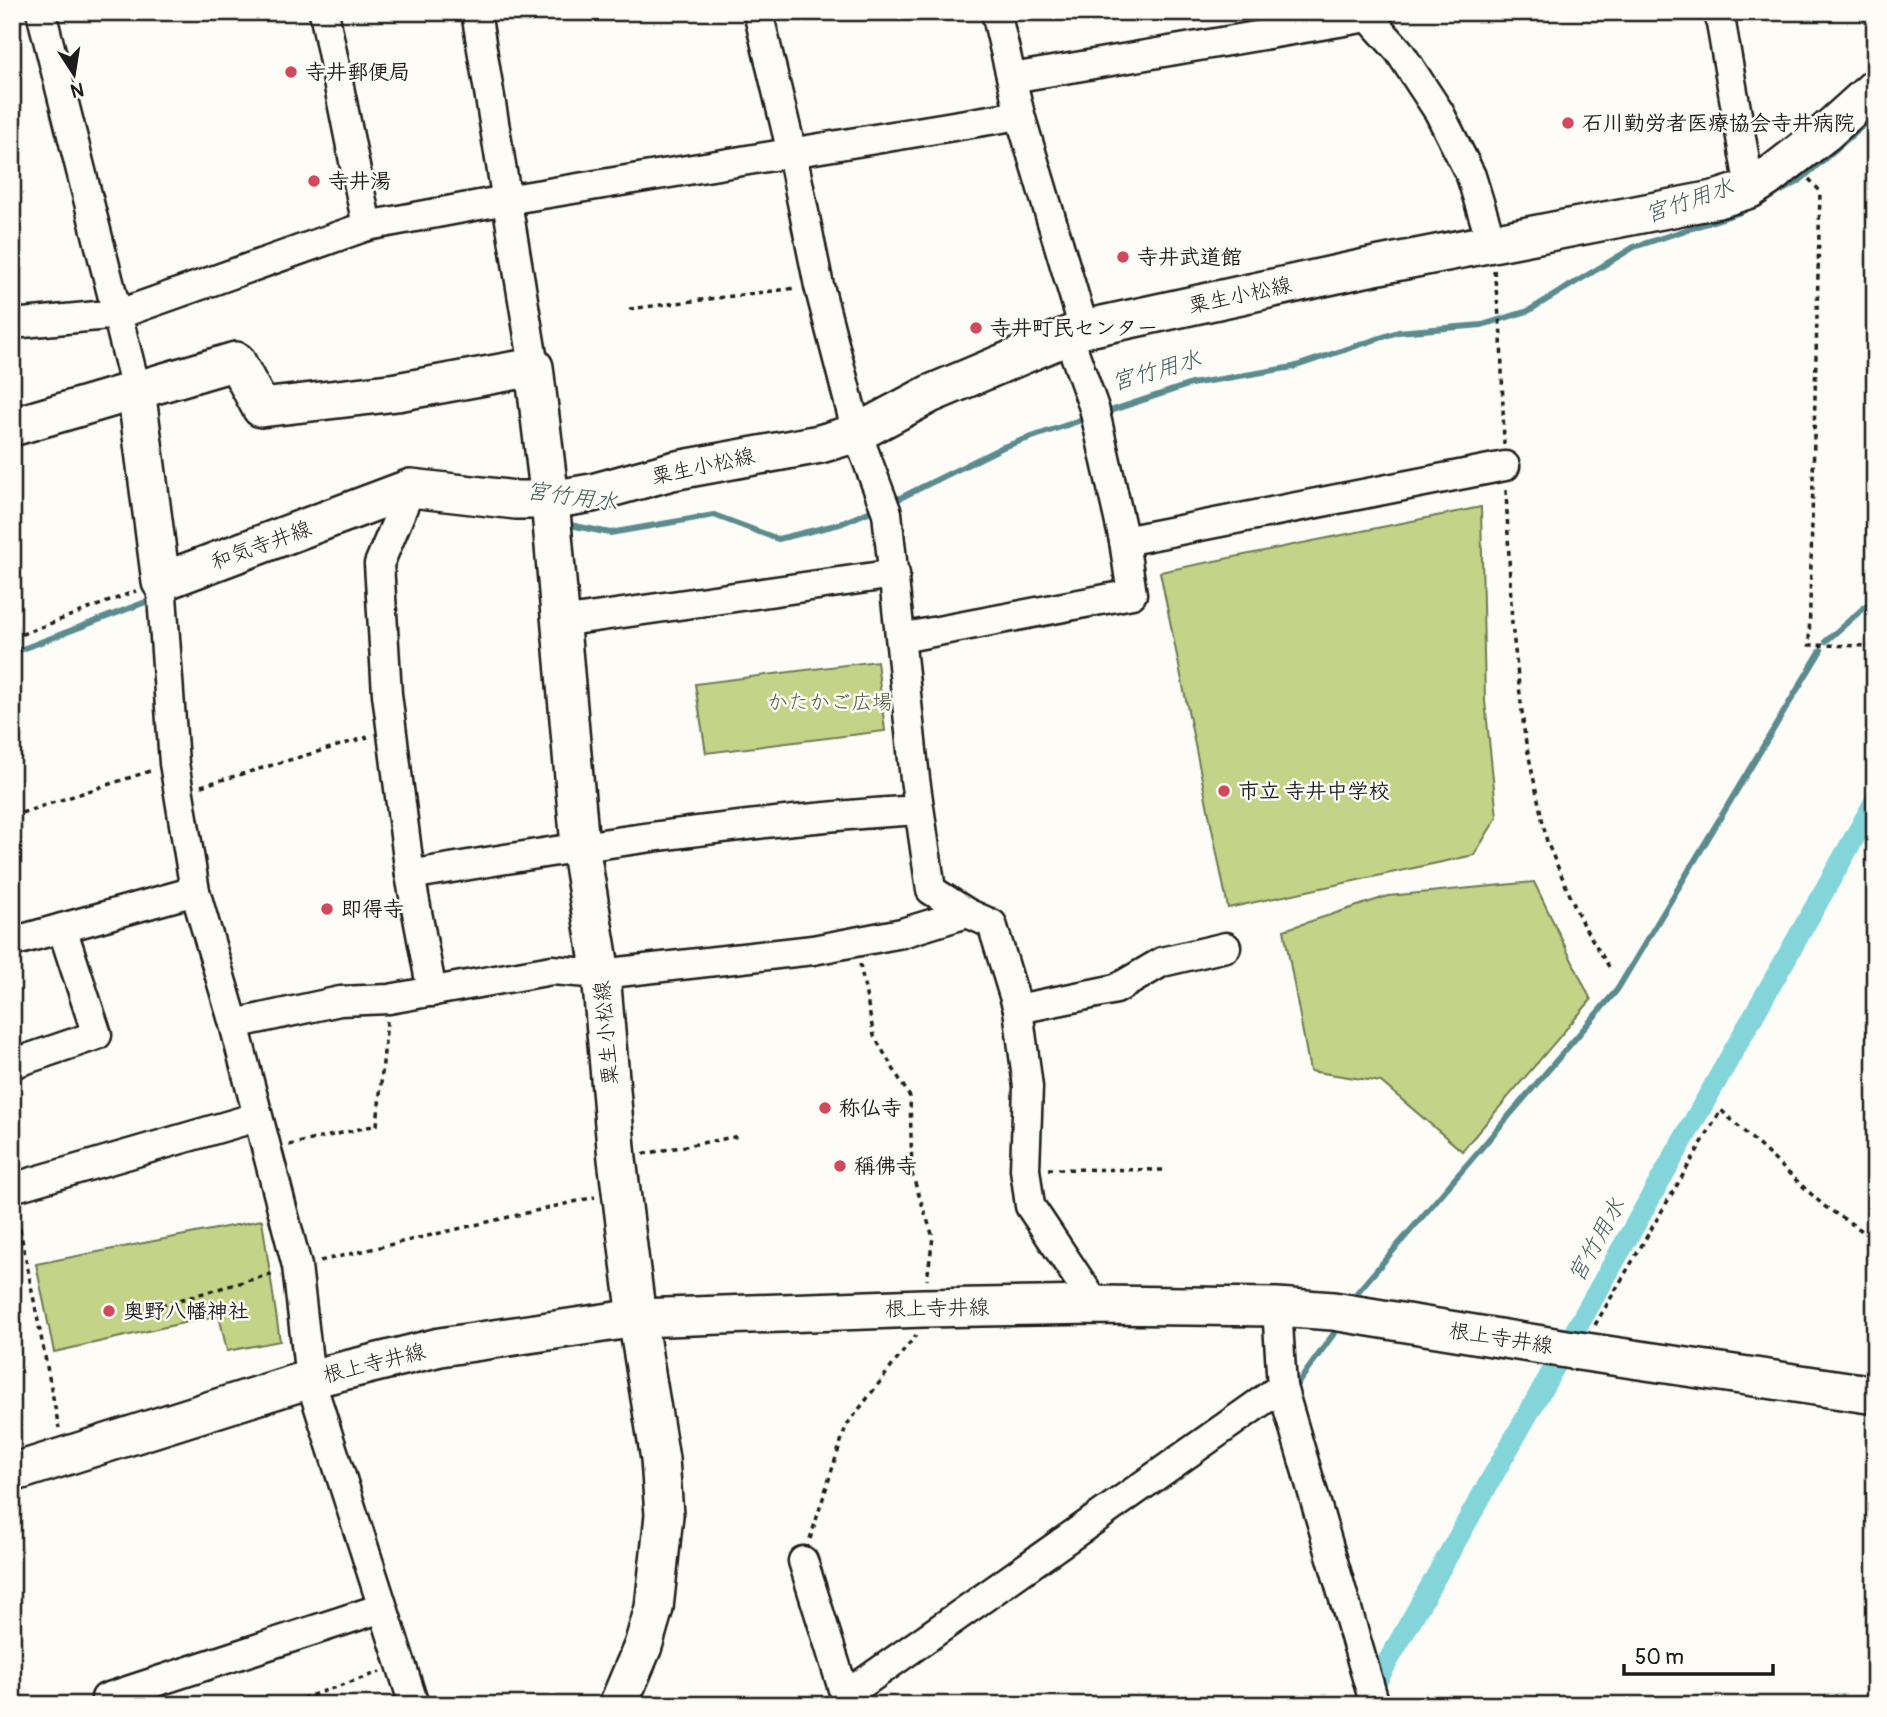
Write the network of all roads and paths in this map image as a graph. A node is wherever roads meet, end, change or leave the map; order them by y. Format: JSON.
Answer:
{"nodes":[{"id":1,"x":41,"y":12,"type":"edge"},
{"id":2,"x":324,"y":12,"type":"edge"},
{"id":3,"x":477,"y":12,"type":"edge"},
{"id":4,"x":758,"y":12,"type":"edge"},
{"id":5,"x":996,"y":12,"type":"edge"},
{"id":6,"x":1719,"y":12,"type":"edge"},
{"id":7,"x":1366,"y":15,"type":"edge"},
{"id":8,"x":1012,"y":78,"type":"junction"},
{"id":9,"x":1875,"y":88,"type":"edge"},
{"id":10,"x":1020,"y":115,"type":"junction"},
{"id":11,"x":792,"y":153,"type":"junction"},
{"id":12,"x":1813,"y":183,"type":"dead end"},
{"id":13,"x":1749,"y":189,"type":"junction"},
{"id":14,"x":506,"y":200,"type":"junction"},
{"id":15,"x":367,"y":226,"type":"junction"},
{"id":16,"x":1492,"y":244,"type":"junction"},
{"id":17,"x":819,"y":286,"type":"junction"},
{"id":18,"x":629,"y":309,"type":"dead end"},
{"id":19,"x":119,"y":314,"type":"junction"},
{"id":20,"x":12,"y":324,"type":"edge"},
{"id":21,"x":1076,"y":332,"type":"junction"},
{"id":22,"x":534,"y":368,"type":"junction"},
{"id":23,"x":136,"y":390,"type":"junction"},
{"id":24,"x":12,"y":428,"type":"edge"},
{"id":25,"x":857,"y":433,"type":"junction"},
{"id":26,"x":1505,"y":466,"type":"junction"},
{"id":27,"x":411,"y":488,"type":"junction"},
{"id":28,"x":551,"y":515,"type":"junction"},
{"id":29,"x":1124,"y":541,"type":"junction"},
{"id":30,"x":895,"y":574,"type":"junction"},
{"id":31,"x":160,"y":582,"type":"junction"},
{"id":32,"x":560,"y":622,"type":"junction"},
{"id":33,"x":12,"y":638,"type":"edge"},
{"id":34,"x":901,"y":638,"type":"junction"},
{"id":35,"x":1875,"y":646,"type":"edge"},
{"id":36,"x":392,"y":730,"type":"junction"},
{"id":37,"x":174,"y":763,"type":"junction"},
{"id":38,"x":179,"y":792,"type":"junction"},
{"id":39,"x":919,"y":810,"type":"junction"},
{"id":40,"x":12,"y":816,"type":"edge"},
{"id":41,"x":580,"y":846,"type":"junction"},
{"id":42,"x":410,"y":875,"type":"junction"},
{"id":43,"x":195,"y":891,"type":"junction"},
{"id":44,"x":967,"y":913,"type":"junction"},
{"id":45,"x":62,"y":928,"type":"junction"},
{"id":46,"x":12,"y":942,"type":"edge"},
{"id":47,"x":855,"y":942,"type":"junction"},
{"id":48,"x":1226,"y":947,"type":"dead end"},
{"id":49,"x":1611,"y":970,"type":"dead end"},
{"id":50,"x":601,"y":974,"type":"junction"},
{"id":51,"x":432,"y":992,"type":"junction"},
{"id":52,"x":389,"y":999,"type":"junction"},
{"id":53,"x":1018,"y":1009,"type":"junction"},
{"id":54,"x":234,"y":1024,"type":"junction"},
{"id":55,"x":12,"y":1063,"type":"edge"},
{"id":56,"x":257,"y":1116,"type":"junction"},
{"id":57,"x":739,"y":1136,"type":"dead end"},
{"id":58,"x":266,"y":1151,"type":"junction"},
{"id":59,"x":1025,"y":1169,"type":"junction"},
{"id":60,"x":1167,"y":1170,"type":"dead end"},
{"id":61,"x":619,"y":1175,"type":"junction"},
{"id":62,"x":14,"y":1195,"type":"edge"},
{"id":63,"x":1875,"y":1239,"type":"edge"},
{"id":64,"x":297,"y":1266,"type":"junction"},
{"id":65,"x":161,"y":1305,"type":"dead end"},
{"id":66,"x":1096,"y":1305,"type":"junction"},
{"id":67,"x":1277,"y":1307,"type":"junction"},
{"id":68,"x":923,"y":1308,"type":"junction"},
{"id":69,"x":637,"y":1318,"type":"junction"},
{"id":70,"x":1564,"y":1349,"type":"junction"},
{"id":71,"x":310,"y":1379,"type":"junction"},
{"id":72,"x":1282,"y":1387,"type":"junction"},
{"id":73,"x":1875,"y":1395,"type":"edge"},
{"id":74,"x":65,"y":1458,"type":"junction"},
{"id":75,"x":12,"y":1473,"type":"edge"},
{"id":76,"x":803,"y":1561,"type":"joint"},
{"id":77,"x":382,"y":1608,"type":"junction"},
{"id":78,"x":401,"y":1665,"type":"junction"},
{"id":79,"x":106,"y":1698,"type":"dead end"},
{"id":80,"x":847,"y":1700,"type":"edge"},
{"id":81,"x":1374,"y":1702,"type":"edge"},
{"id":82,"x":283,"y":1705,"type":"edge"},
{"id":83,"x":414,"y":1705,"type":"edge"},
{"id":84,"x":618,"y":1705,"type":"edge"}],
"edges":[{"from":1,"to":19,"type":"street"},
{"from":2,"to":15,"type":"street"},
{"from":3,"to":14,"type":"street"},
{"from":4,"to":11,"type":"street"},
{"from":5,"to":8,"type":"street"},
{"from":6,"to":13,"type":"street"},
{"from":7,"to":8,"type":"street"},
{"from":7,"to":16,"type":"street"},
{"from":8,"to":10,"type":"street"},
{"from":9,"to":13,"type":"main road","name":"粟生小松線"},
{"from":10,"to":11,"type":"street"},
{"from":10,"to":21,"type":"street"},
{"from":11,"to":14,"type":"street"},
{"from":11,"to":17,"type":"street"},
{"from":12,"to":35,"type":"path"},
{"from":13,"to":16,"type":"main road","name":"粟生小松線"},
{"from":14,"to":15,"type":"street"},
{"from":14,"to":22,"type":"street"},
{"from":15,"to":19,"type":"street"},
{"from":16,"to":21,"type":"main road","name":"粟生小松線"},
{"from":16,"to":26,"type":"path"},
{"from":17,"to":18,"type":"path"},
{"from":17,"to":25,"type":"street"},
{"from":19,"to":20,"type":"street"},
{"from":19,"to":23,"type":"street"},
{"from":21,"to":25,"type":"main road","name":"粟生小松線"},
{"from":21,"to":29,"type":"street"},
{"from":22,"to":23,"type":"main road"},
{"from":22,"to":28,"type":"main road"},
{"from":23,"to":24,"type":"main road"},
{"from":23,"to":31,"type":"main road"},
{"from":25,"to":28,"type":"main road","name":"粟生小松線"},
{"from":25,"to":30,"type":"street"},
{"from":26,"to":29,"type":"street"},
{"from":26,"to":49,"type":"path"},
{"from":27,"to":28,"type":"main road","name":"和気寺井線"},
{"from":27,"to":31,"type":"main road","name":"和気寺井線"},
{"from":27,"to":36,"type":"street"},
{"from":28,"to":32,"type":"main road","name":"粟生小松線"},
{"from":29,"to":34,"type":"street"},
{"from":30,"to":32,"type":"street"},
{"from":30,"to":34,"type":"street"},
{"from":31,"to":33,"type":"path"},
{"from":31,"to":37,"type":"street"},
{"from":32,"to":41,"type":"main road","name":"粟生小松線"},
{"from":34,"to":39,"type":"street"},
{"from":36,"to":38,"type":"path"},
{"from":36,"to":42,"type":"street"},
{"from":37,"to":38,"type":"street"},
{"from":37,"to":40,"type":"path"},
{"from":38,"to":43,"type":"street"},
{"from":39,"to":41,"type":"street"},
{"from":39,"to":44,"type":"street"},
{"from":41,"to":42,"type":"street"},
{"from":41,"to":50,"type":"main road","name":"粟生小松線"},
{"from":42,"to":51,"type":"street"},
{"from":43,"to":45,"type":"street"},
{"from":43,"to":54,"type":"street"},
{"from":44,"to":47,"type":"street"},
{"from":44,"to":53,"type":"street"},
{"from":45,"to":46,"type":"street"},
{"from":45,"to":55,"type":"street"},
{"from":47,"to":50,"type":"street"},
{"from":47,"to":68,"type":"path"},
{"from":48,"to":53,"type":"street"},
{"from":50,"to":51,"type":"street"},
{"from":50,"to":61,"type":"main road","name":"粟生小松線"},
{"from":51,"to":52,"type":"street"},
{"from":52,"to":54,"type":"street"},
{"from":52,"to":58,"type":"path"},
{"from":53,"to":59,"type":"street"},
{"from":54,"to":56,"type":"street"},
{"from":56,"to":58,"type":"street"},
{"from":56,"to":62,"type":"street"},
{"from":57,"to":61,"type":"path"},
{"from":58,"to":64,"type":"street"},
{"from":59,"to":60,"type":"path"},
{"from":59,"to":66,"type":"street"},
{"from":61,"to":64,"type":"path"},
{"from":61,"to":69,"type":"main road","name":"粟生小松線"},
{"from":62,"to":74,"type":"path"},
{"from":63,"to":70,"type":"path"},
{"from":64,"to":65,"type":"path"},
{"from":64,"to":71,"type":"street"},
{"from":66,"to":67,"type":"main road","name":"根上寺井線"},
{"from":66,"to":68,"type":"main road","name":"根上寺井線"},
{"from":67,"to":70,"type":"main road","name":"根上寺井線"},
{"from":67,"to":72,"type":"street"},
{"from":68,"to":69,"type":"main road","name":"根上寺井線"},
{"from":68,"to":76,"type":"path"},
{"from":69,"to":71,"type":"main road","name":"根上寺井線"},
{"from":69,"to":84,"type":"main road","name":"粟生小松線"},
{"from":70,"to":73,"type":"main road","name":"根上寺井線"},
{"from":71,"to":74,"type":"main road","name":"根上寺井線"},
{"from":71,"to":77,"type":"street"},
{"from":72,"to":80,"type":"street"},
{"from":72,"to":81,"type":"street"},
{"from":74,"to":75,"type":"main road","name":"根上寺井線"},
{"from":76,"to":80,"type":"street"},
{"from":77,"to":78,"type":"street"},
{"from":77,"to":79,"type":"street"},
{"from":78,"to":82,"type":"path"},
{"from":78,"to":83,"type":"street"}]}
